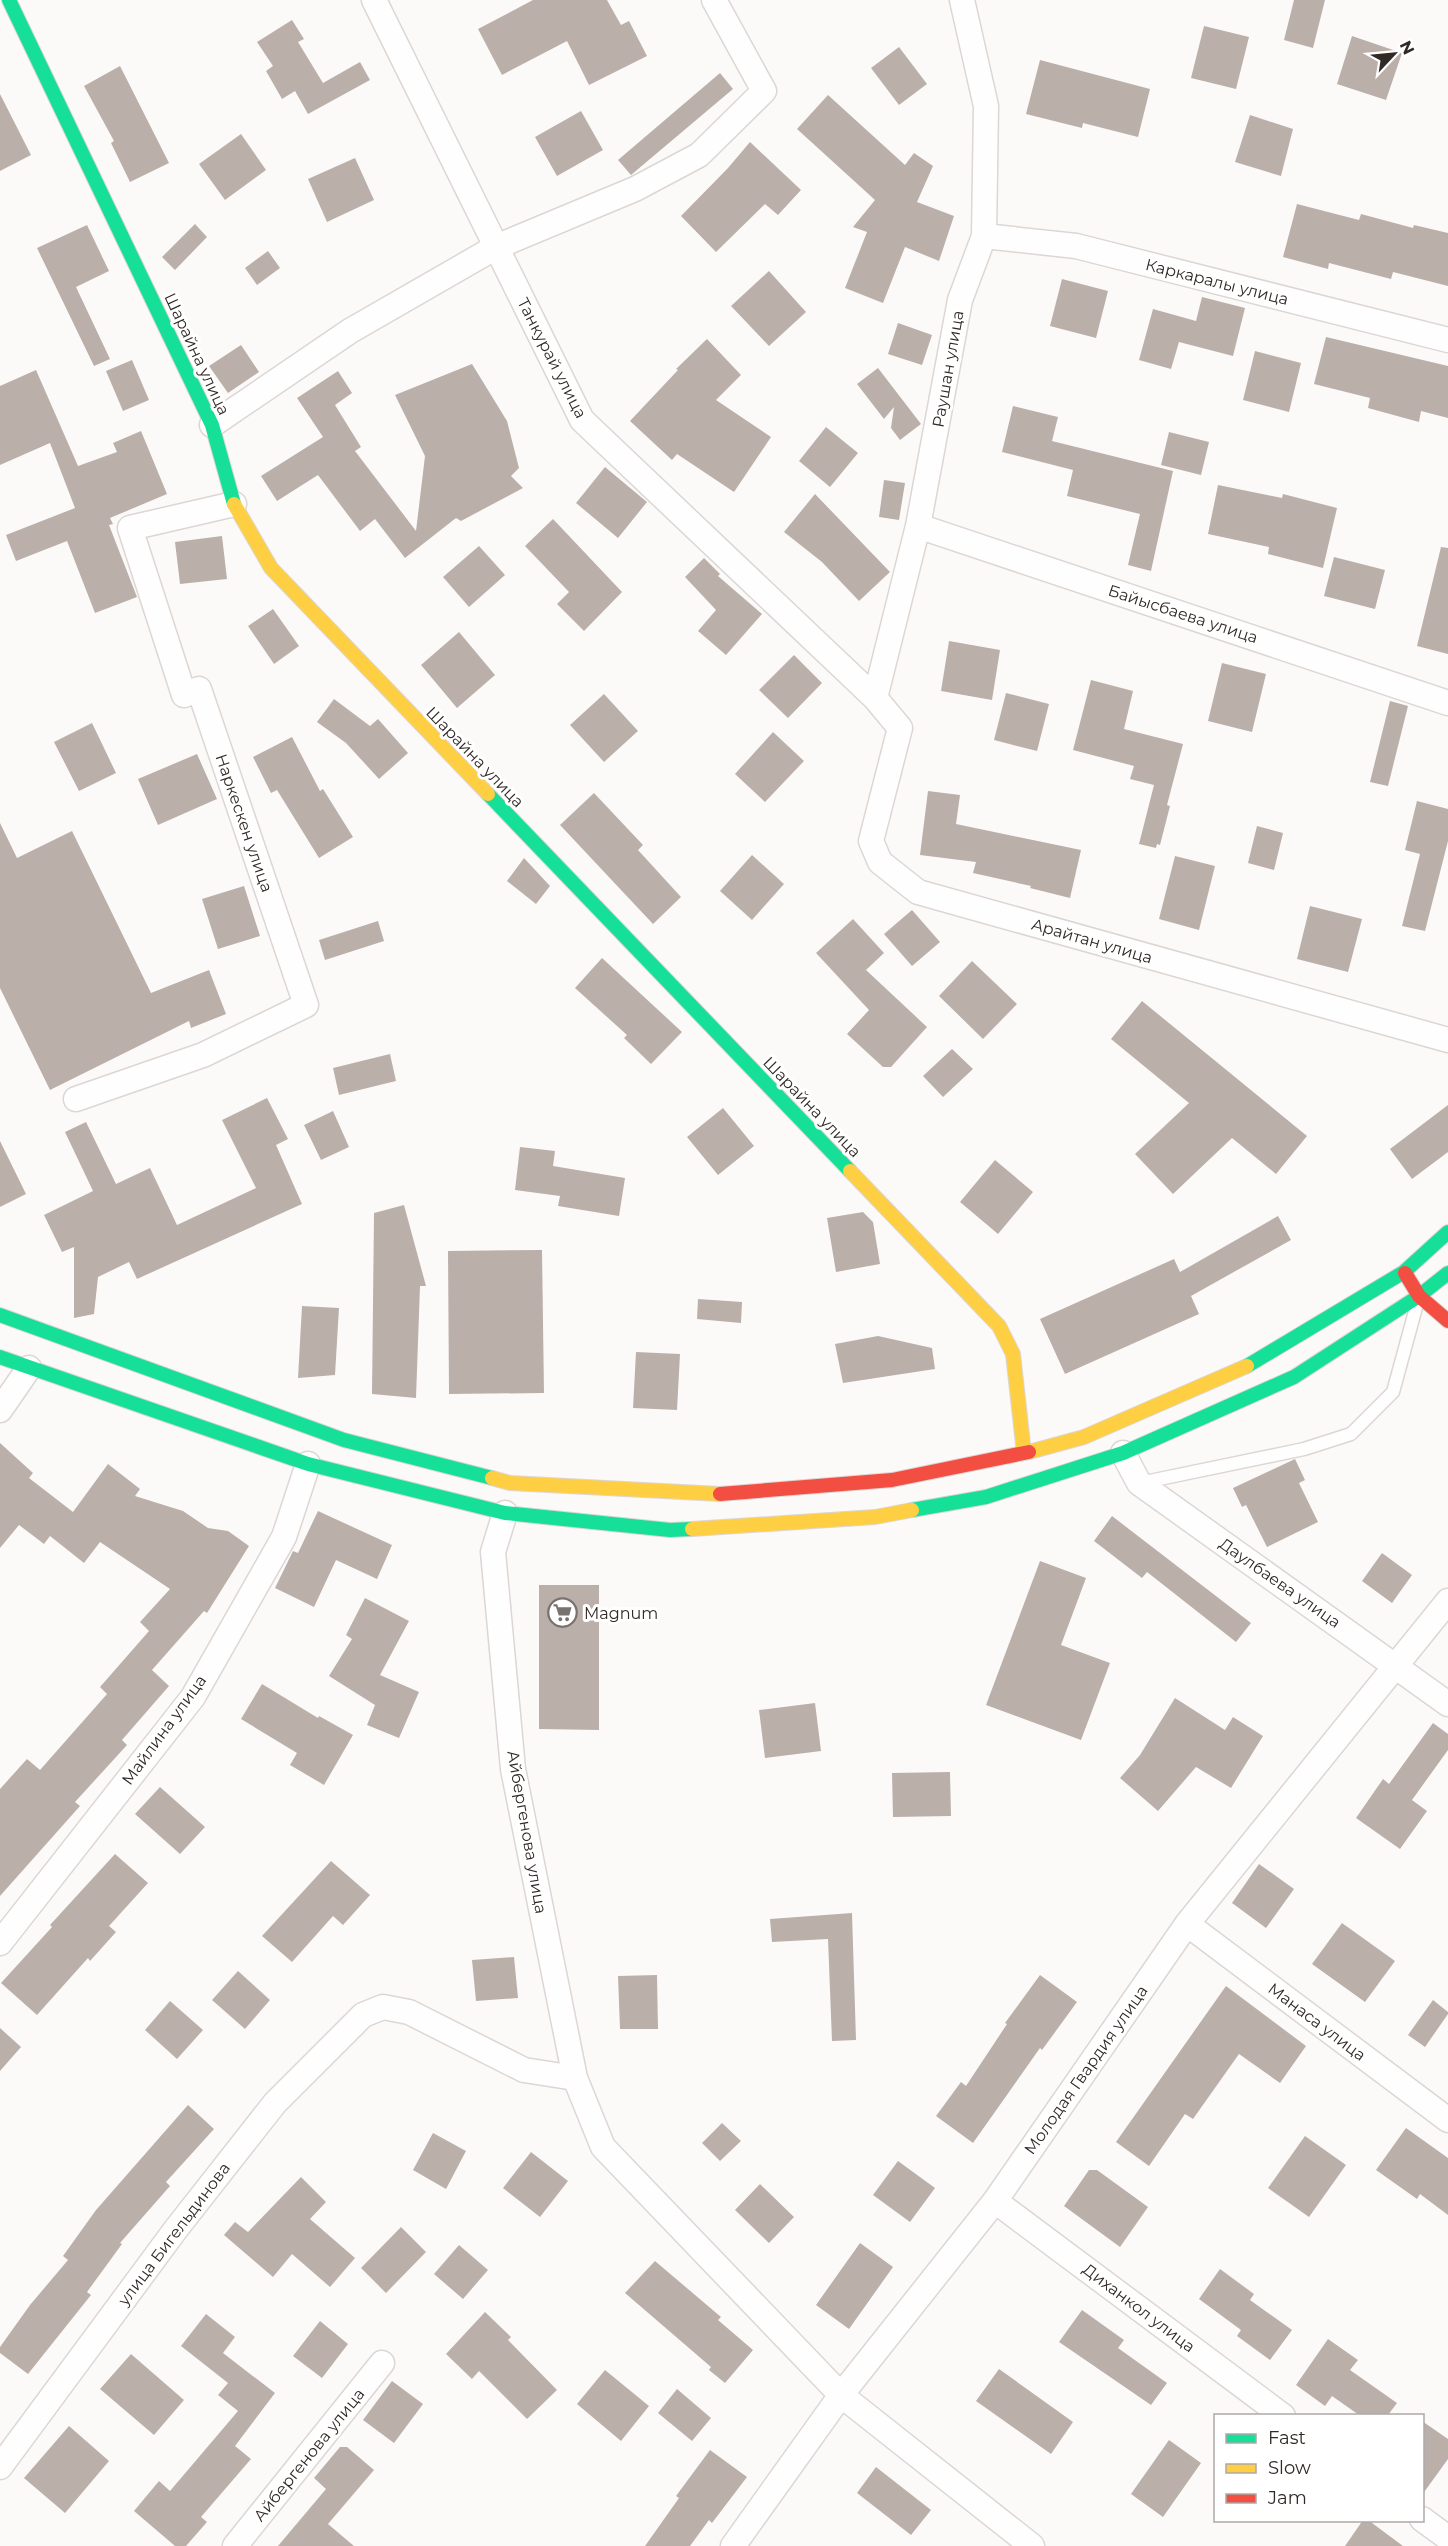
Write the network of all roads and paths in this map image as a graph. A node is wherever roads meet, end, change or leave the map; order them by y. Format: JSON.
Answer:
{"nodes":[{"id":1,"x":9,"y":0,"type":"edge"},
{"id":2,"x":374,"y":0,"type":"edge"},
{"id":3,"x":714,"y":0,"type":"edge"},
{"id":4,"x":962,"y":0,"type":"edge"},
{"id":5,"x":984,"y":236,"type":"junction"},
{"id":6,"x":496,"y":247,"type":"junction"},
{"id":7,"x":1448,"y":340,"type":"edge"},
{"id":8,"x":212,"y":425,"type":"junction"},
{"id":9,"x":234,"y":504,"type":"junction"},
{"id":10,"x":918,"y":526,"type":"junction"},
{"id":11,"x":875,"y":698,"type":"junction"},
{"id":12,"x":1448,"y":703,"type":"edge"},
{"id":13,"x":1448,"y":1040,"type":"edge"},
{"id":14,"x":76,"y":1099,"type":"dead end"},
{"id":15,"x":1448,"y":1232,"type":"edge"},
{"id":16,"x":1404,"y":1272,"type":"junction"},
{"id":17,"x":1448,"y":1273,"type":"edge"},
{"id":18,"x":1419,"y":1296,"type":"junction"},
{"id":19,"x":0,"y":1316,"type":"edge"},
{"id":20,"x":1448,"y":1320,"type":"edge"},
{"id":21,"x":0,"y":1357,"type":"edge"},
{"id":22,"x":29,"y":1368,"type":"junction"},
{"id":23,"x":0,"y":1410,"type":"edge"},
{"id":24,"x":1024,"y":1453,"type":"junction"},
{"id":25,"x":1123,"y":1453,"type":"junction"},
{"id":26,"x":308,"y":1464,"type":"junction"},
{"id":27,"x":1139,"y":1483,"type":"junction"},
{"id":28,"x":505,"y":1513,"type":"junction"},
{"id":29,"x":1448,"y":1601,"type":"edge"},
{"id":30,"x":1396,"y":1665,"type":"junction"},
{"id":31,"x":1448,"y":1704,"type":"edge"},
{"id":32,"x":1187,"y":1924,"type":"junction"},
{"id":33,"x":0,"y":1943,"type":"edge"},
{"id":34,"x":574,"y":2078,"type":"junction"},
{"id":35,"x":1448,"y":2120,"type":"edge"},
{"id":36,"x":995,"y":2201,"type":"junction"},
{"id":37,"x":382,"y":2363,"type":"dead end"},
{"id":38,"x":841,"y":2395,"type":"junction"},
{"id":39,"x":1282,"y":2414,"type":"edge"},
{"id":40,"x":0,"y":2467,"type":"edge"},
{"id":41,"x":1424,"y":2520,"type":"edge"},
{"id":42,"x":1448,"y":2538,"type":"edge"},
{"id":43,"x":235,"y":2546,"type":"edge"},
{"id":44,"x":733,"y":2546,"type":"edge"},
{"id":45,"x":1032,"y":2546,"type":"edge"}],
"edges":[{"from":1,"to":8,"type":"main road","name":"Шарайна улица"},
{"from":2,"to":6,"type":"street","name":"Танкурай улица"},
{"from":3,"to":6,"type":"street"},
{"from":4,"to":5,"type":"street","name":"Раушан улица"},
{"from":5,"to":7,"type":"street","name":"Каркаралы улица"},
{"from":5,"to":10,"type":"street","name":"Раушан улица"},
{"from":6,"to":8,"type":"street"},
{"from":6,"to":11,"type":"street","name":"Танкурай улица"},
{"from":8,"to":9,"type":"main road","name":"Шарайна улица"},
{"from":9,"to":14,"type":"street","name":"Наркескен улица"},
{"from":9,"to":24,"type":"main road","name":"Шарайна улица"},
{"from":10,"to":11,"type":"street","name":"Раушан улица"},
{"from":10,"to":12,"type":"street","name":"Байысбаева улица"},
{"from":11,"to":13,"type":"street","name":"Арайтан улица"},
{"from":15,"to":16,"type":"main road"},
{"from":16,"to":18,"type":"main road"},
{"from":16,"to":24,"type":"main road"},
{"from":17,"to":18,"type":"main road"},
{"from":18,"to":20,"type":"main road"},
{"from":18,"to":25,"type":"main road"},
{"from":18,"to":27,"type":"lane"},
{"from":19,"to":24,"type":"main road"},
{"from":21,"to":22,"type":"main road"},
{"from":22,"to":23,"type":"street"},
{"from":22,"to":26,"type":"main road"},
{"from":25,"to":27,"type":"street","name":"Даулбаева улица"},
{"from":25,"to":28,"type":"main road"},
{"from":26,"to":28,"type":"main road"},
{"from":26,"to":33,"type":"street","name":"Майлина улица"},
{"from":27,"to":30,"type":"street","name":"Даулбаева улица"},
{"from":28,"to":34,"type":"street","name":"Айбергенова улица"},
{"from":29,"to":30,"type":"street","name":"Молодая Гвардия улица"},
{"from":30,"to":31,"type":"street","name":"Даулбаева улица"},
{"from":30,"to":32,"type":"street","name":"Молодая Гвардия улица"},
{"from":32,"to":35,"type":"street","name":"Манаса улица"},
{"from":32,"to":36,"type":"street","name":"Молодая Гвардия улица"},
{"from":34,"to":38,"type":"street","name":"Айбергенова улица"},
{"from":34,"to":40,"type":"street","name":"улица Бигельдинова"},
{"from":36,"to":38,"type":"street","name":"Молодая Гвардия улица"},
{"from":36,"to":39,"type":"street","name":"Диханкол улица"},
{"from":37,"to":43,"type":"street","name":"Айбергенова улица"},
{"from":38,"to":44,"type":"street","name":"Молодая Гвардия улица"},
{"from":38,"to":45,"type":"street"},
{"from":41,"to":42,"type":"street"}]}
